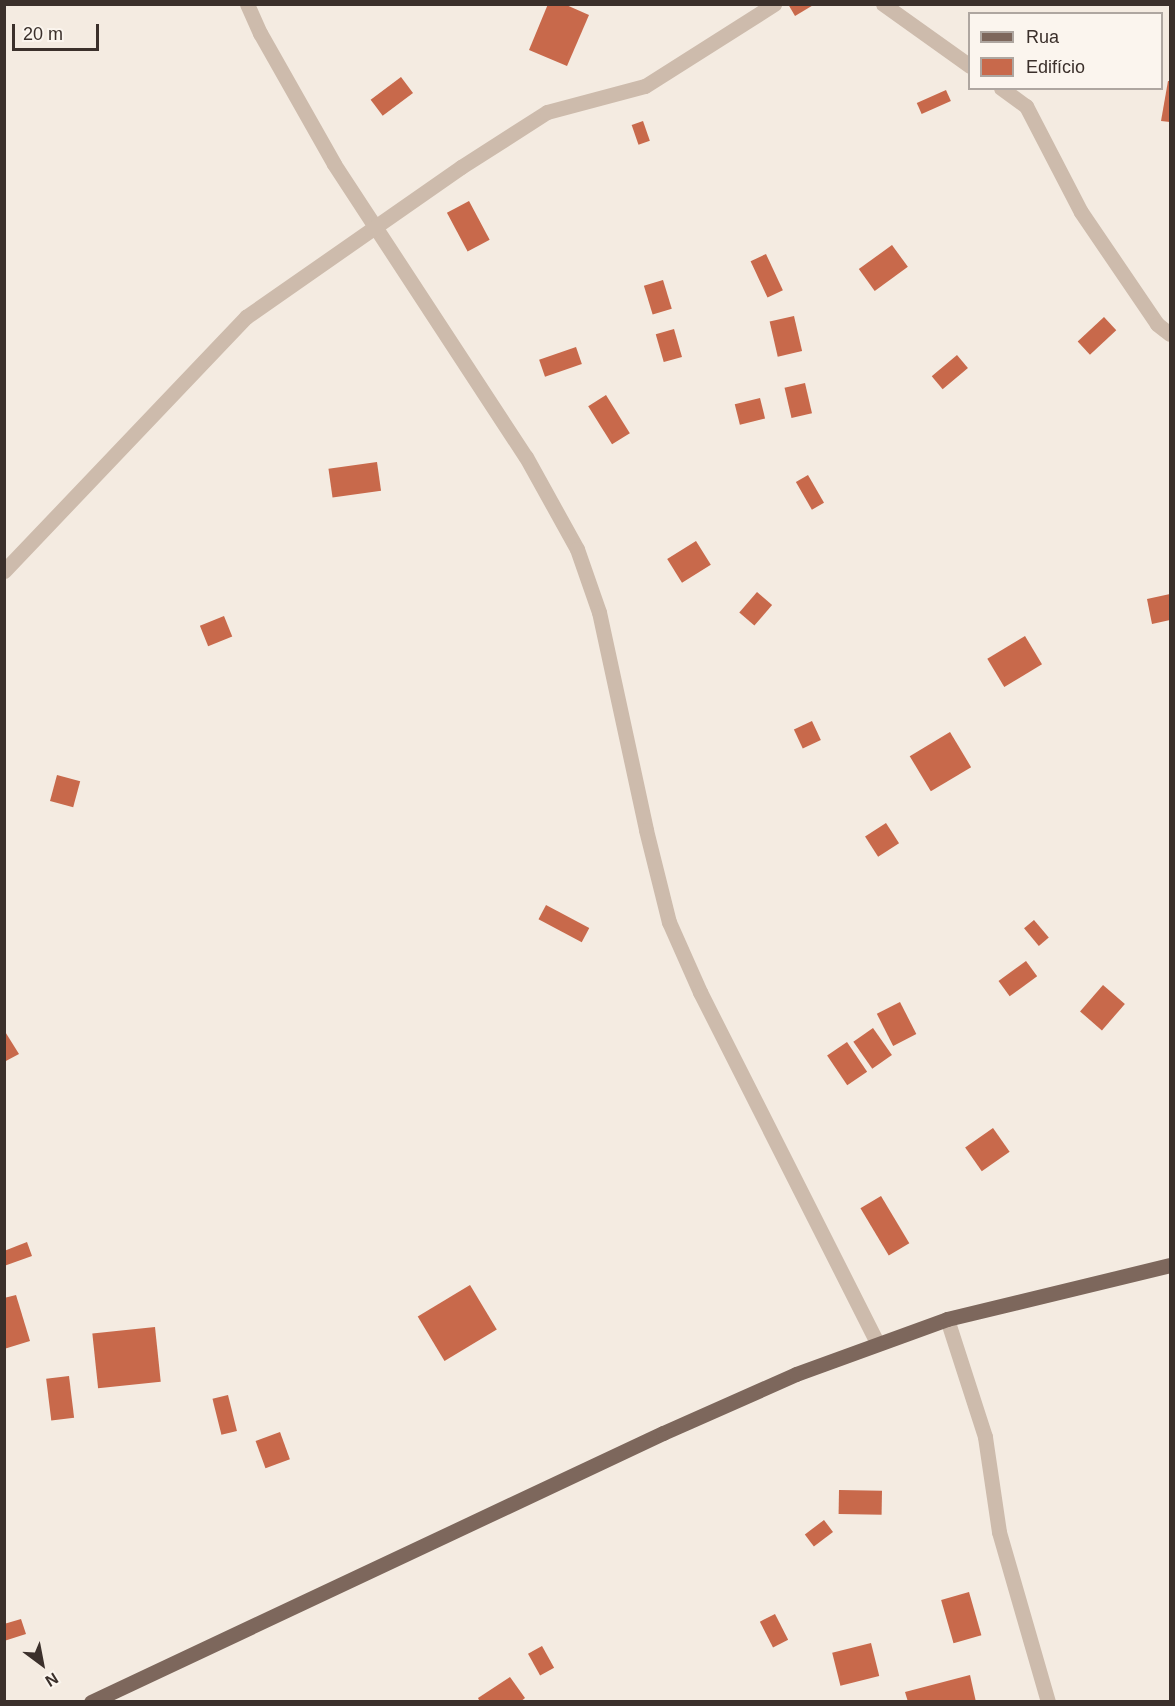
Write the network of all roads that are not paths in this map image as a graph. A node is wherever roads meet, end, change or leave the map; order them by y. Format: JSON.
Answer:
{"nodes":[{"id":1,"x":247,"y":4,"type":"edge"},
{"id":2,"x":774,"y":4,"type":"edge"},
{"id":3,"x":883,"y":4,"type":"edge"},
{"id":4,"x":968,"y":65,"type":"edge"},
{"id":5,"x":1004,"y":90,"type":"edge"},
{"id":6,"x":376,"y":228,"type":"junction"},
{"id":7,"x":1170,"y":334,"type":"edge"},
{"id":8,"x":4,"y":571,"type":"edge"},
{"id":9,"x":1170,"y":1265,"type":"edge"},
{"id":10,"x":947,"y":1319,"type":"junction"},
{"id":11,"x":877,"y":1343,"type":"junction"},
{"id":12,"x":91,"y":1701,"type":"edge"},
{"id":13,"x":1048,"y":1701,"type":"edge"}],
"edges":[{"from":1,"to":6,"type":"street"},
{"from":2,"to":6,"type":"street"},
{"from":3,"to":4,"type":"street"},
{"from":5,"to":7,"type":"street"},
{"from":6,"to":8,"type":"street"},
{"from":6,"to":11,"type":"street"},
{"from":9,"to":10,"type":"main road"},
{"from":10,"to":11,"type":"main road"},
{"from":10,"to":13,"type":"street"},
{"from":11,"to":12,"type":"main road"}]}
